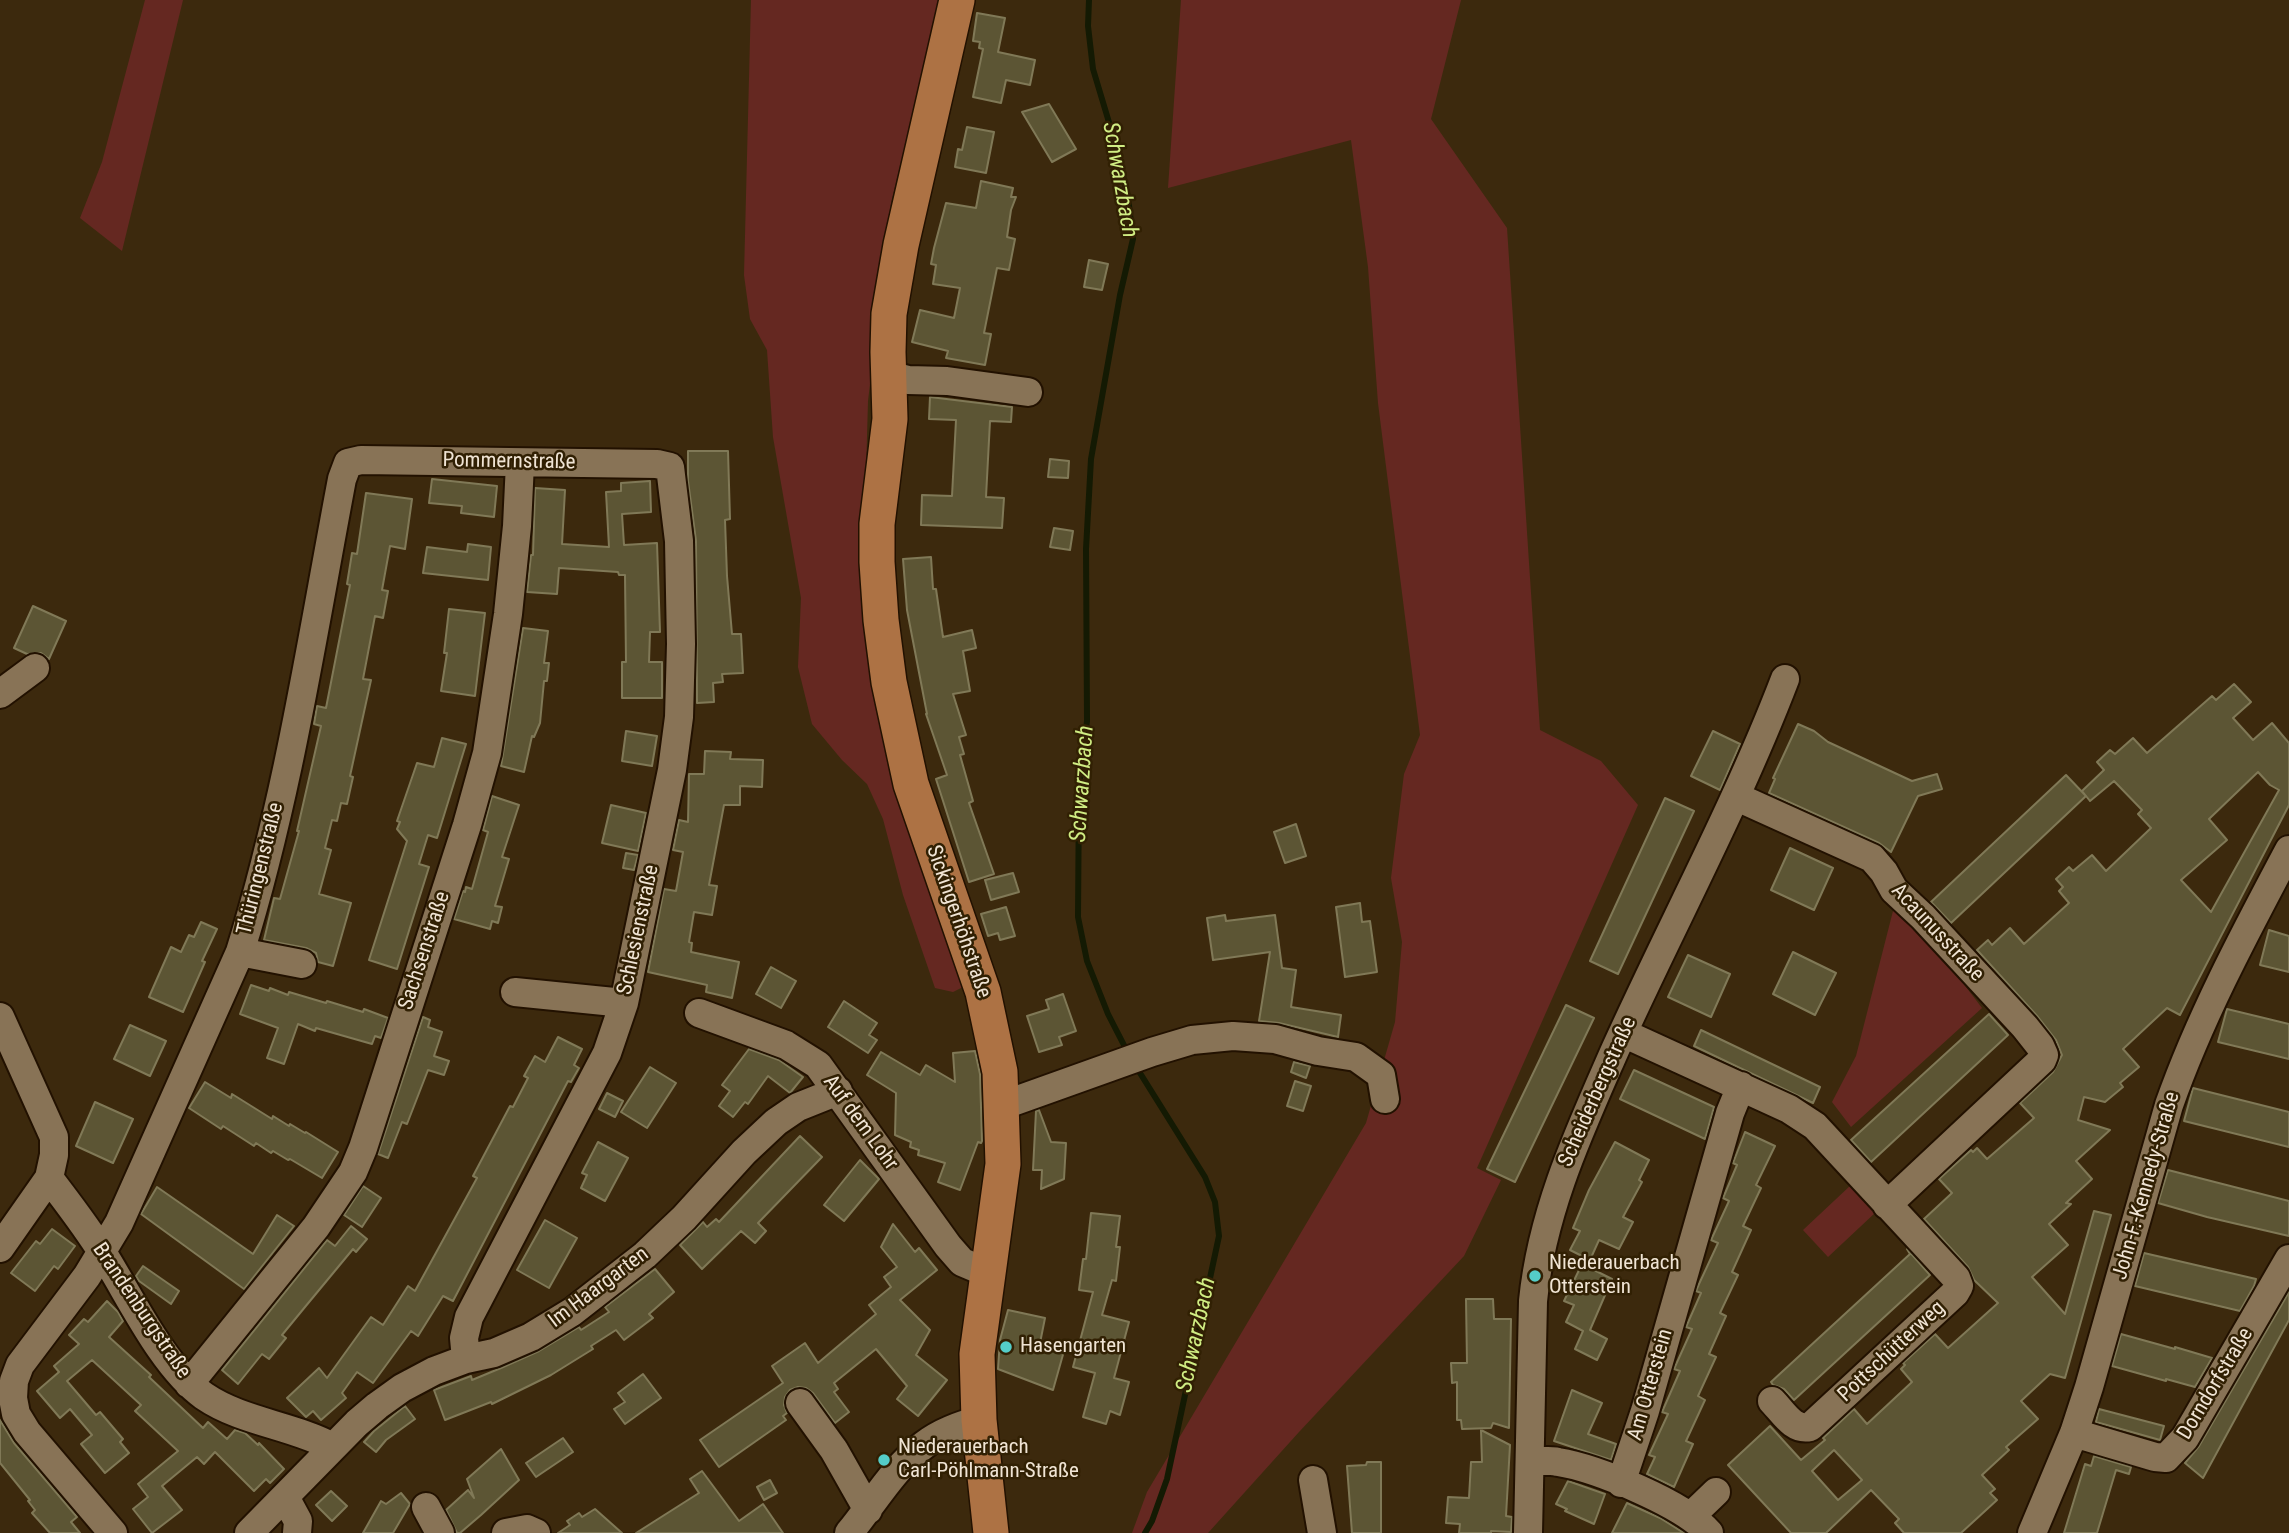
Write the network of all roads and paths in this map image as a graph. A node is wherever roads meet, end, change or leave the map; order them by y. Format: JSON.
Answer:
{"nodes":[{"id":1,"x":957,"y":0,"type":"edge"},
{"id":2,"x":889,"y":375,"type":"junction"},
{"id":3,"x":1028,"y":391,"type":"dead end"},
{"id":4,"x":348,"y":463,"type":"joint"},
{"id":5,"x":520,"y":463,"type":"junction"},
{"id":6,"x":670,"y":467,"type":"joint"},
{"id":7,"x":35,"y":668,"type":"dead end"},
{"id":8,"x":1785,"y":679,"type":"dead end"},
{"id":9,"x":0,"y":694,"type":"edge"},
{"id":10,"x":1737,"y":797,"type":"junction"},
{"id":11,"x":2289,"y":850,"type":"edge"},
{"id":12,"x":240,"y":952,"type":"junction"},
{"id":13,"x":302,"y":964,"type":"dead end"},
{"id":14,"x":515,"y":992,"type":"dead end"},
{"id":15,"x":624,"y":1003,"type":"junction"},
{"id":16,"x":699,"y":1013,"type":"dead end"},
{"id":17,"x":0,"y":1017,"type":"edge"},
{"id":18,"x":1623,"y":1033,"type":"junction"},
{"id":19,"x":1741,"y":1086,"type":"junction"},
{"id":20,"x":838,"y":1091,"type":"junction"},
{"id":21,"x":1385,"y":1099,"type":"dead end"},
{"id":22,"x":1002,"y":1106,"type":"junction"},
{"id":23,"x":49,"y":1178,"type":"junction"},
{"id":24,"x":1888,"y":1205,"type":"junction"},
{"id":25,"x":0,"y":1248,"type":"edge"},
{"id":26,"x":102,"y":1252,"type":"junction"},
{"id":27,"x":2289,"y":1259,"type":"edge"},
{"id":28,"x":988,"y":1273,"type":"junction"},
{"id":29,"x":466,"y":1359,"type":"junction"},
{"id":30,"x":189,"y":1384,"type":"junction"},
{"id":31,"x":1772,"y":1401,"type":"dead end"},
{"id":32,"x":800,"y":1403,"type":"dead end"},
{"id":33,"x":979,"y":1420,"type":"junction"},
{"id":34,"x":2074,"y":1433,"type":"junction"},
{"id":35,"x":333,"y":1447,"type":"junction"},
{"id":36,"x":1531,"y":1461,"type":"junction"},
{"id":37,"x":1313,"y":1480,"type":"dead end"},
{"id":38,"x":1621,"y":1483,"type":"junction"},
{"id":39,"x":1716,"y":1492,"type":"dead end"},
{"id":40,"x":285,"y":1497,"type":"junction"},
{"id":41,"x":426,"y":1507,"type":"dead end"},
{"id":42,"x":868,"y":1510,"type":"junction"},
{"id":43,"x":1700,"y":1524,"type":"edge"},
{"id":44,"x":113,"y":1533,"type":"edge"},
{"id":45,"x":249,"y":1533,"type":"edge"},
{"id":46,"x":297,"y":1533,"type":"edge"},
{"id":47,"x":440,"y":1533,"type":"edge"},
{"id":48,"x":506,"y":1533,"type":"edge"},
{"id":49,"x":536,"y":1533,"type":"edge"},
{"id":50,"x":849,"y":1533,"type":"edge"},
{"id":51,"x":991,"y":1533,"type":"edge"},
{"id":52,"x":1322,"y":1533,"type":"edge"},
{"id":53,"x":1528,"y":1533,"type":"edge"},
{"id":54,"x":2032,"y":1533,"type":"edge"}],
"edges":[{"from":1,"to":2,"type":"main road","name":"Sickingerhöhstraße"},
{"from":2,"to":3,"type":"street"},
{"from":2,"to":22,"type":"main road","name":"Sickingerhöhstraße"},
{"from":4,"to":5,"type":"street","name":"Pommernstraße"},
{"from":4,"to":12,"type":"street","name":"Thüringenstraße"},
{"from":5,"to":6,"type":"street","name":"Pommernstraße"},
{"from":5,"to":30,"type":"street","name":"Sachsenstraße"},
{"from":6,"to":15,"type":"street","name":"Schlesienstraße"},
{"from":7,"to":9,"type":"street"},
{"from":8,"to":10,"type":"street","name":"Scheiderbergstraße"},
{"from":10,"to":18,"type":"street","name":"Scheiderbergstraße"},
{"from":10,"to":24,"type":"street","name":"Acaunusstraße"},
{"from":11,"to":34,"type":"street","name":"John-F.-Kennedy-Straße"},
{"from":12,"to":13,"type":"street"},
{"from":12,"to":26,"type":"street","name":"Thüringenstraße"},
{"from":14,"to":15,"type":"street"},
{"from":15,"to":29,"type":"street","name":"Schlesienstraße"},
{"from":16,"to":20,"type":"street","name":"Auf dem Lohr"},
{"from":17,"to":23,"type":"street"},
{"from":18,"to":19,"type":"street","name":"Pottschütterweg"},
{"from":18,"to":36,"type":"street","name":"Scheiderbergstraße"},
{"from":19,"to":24,"type":"street","name":"Pottschütterweg"},
{"from":19,"to":38,"type":"street","name":"Am Otterstein"},
{"from":20,"to":28,"type":"street","name":"Auf dem Lohr"},
{"from":20,"to":29,"type":"street","name":"Im Haargarten"},
{"from":21,"to":22,"type":"street"},
{"from":22,"to":28,"type":"main road","name":"Sickingerhöhstraße"},
{"from":23,"to":25,"type":"street"},
{"from":23,"to":26,"type":"street","name":"Brandenburgstraße"},
{"from":24,"to":31,"type":"street","name":"Pottschütterweg"},
{"from":26,"to":30,"type":"street","name":"Brandenburgstraße"},
{"from":26,"to":44,"type":"street","name":"Thüringenstraße"},
{"from":27,"to":34,"type":"street","name":"Dorndorfstraße"},
{"from":28,"to":33,"type":"main road","name":"Sickingerhöhstraße"},
{"from":29,"to":35,"type":"street","name":"Im Haargarten"},
{"from":30,"to":35,"type":"street","name":"Brandenburgstraße"},
{"from":32,"to":42,"type":"street"},
{"from":33,"to":42,"type":"street"},
{"from":33,"to":51,"type":"main road","name":"Sickingerhöhstraße"},
{"from":34,"to":54,"type":"street","name":"John-F.-Kennedy-Straße"},
{"from":35,"to":40,"type":"street","name":"Im Haargarten"},
{"from":36,"to":38,"type":"street"},
{"from":36,"to":53,"type":"street","name":"Scheiderbergstraße"},
{"from":37,"to":52,"type":"street"},
{"from":38,"to":43,"type":"street"},
{"from":39,"to":43,"type":"street"},
{"from":40,"to":45,"type":"street","name":"Im Haargarten"},
{"from":40,"to":46,"type":"street"},
{"from":41,"to":47,"type":"street"},
{"from":42,"to":50,"type":"street"},
{"from":48,"to":49,"type":"street"}]}
